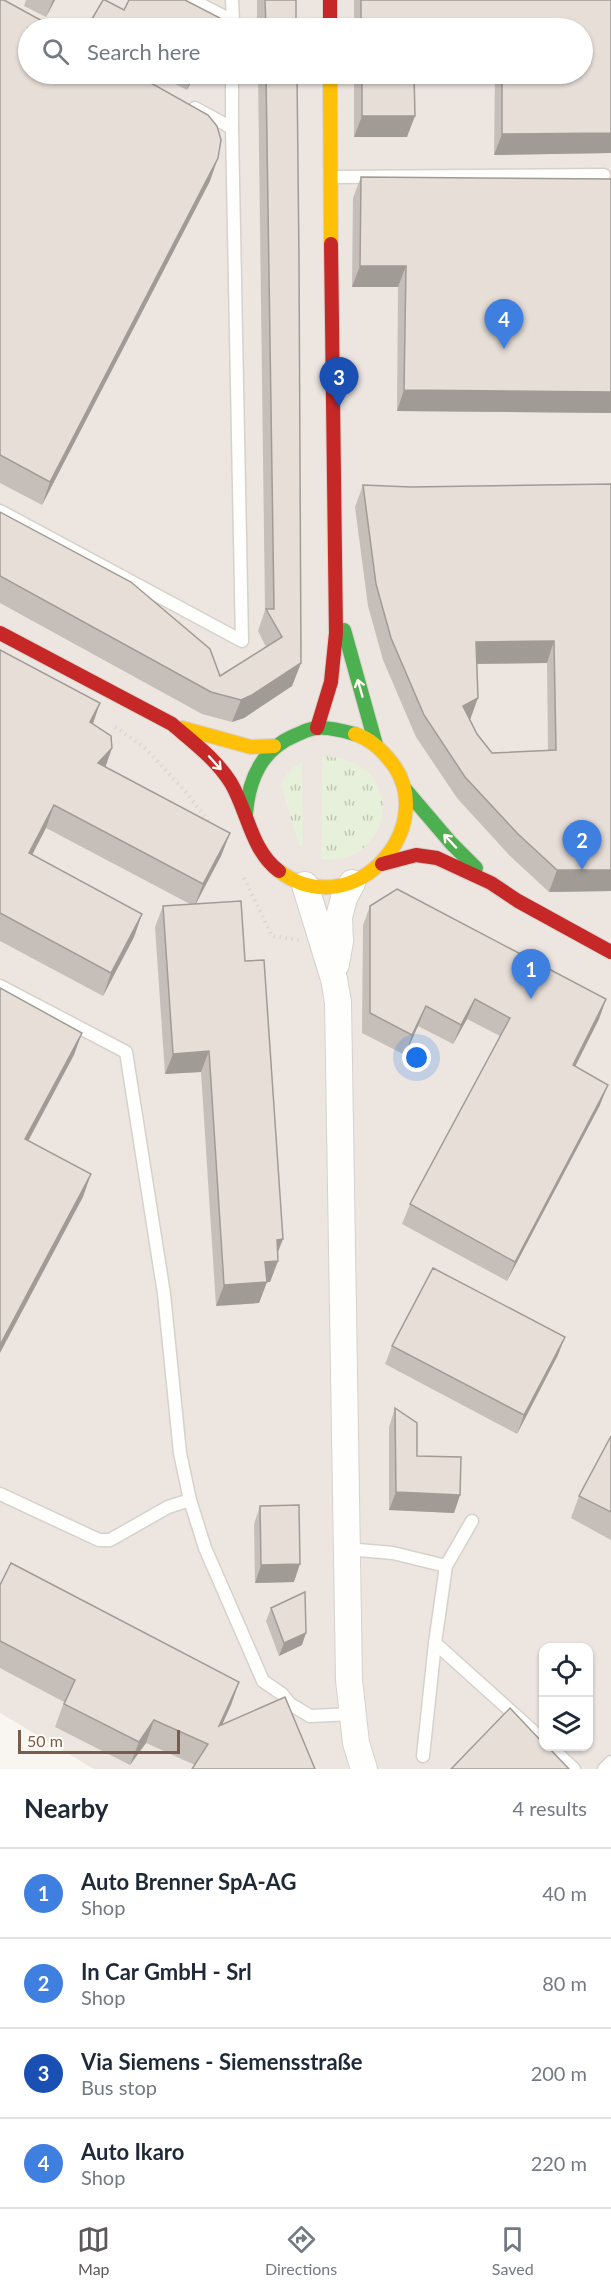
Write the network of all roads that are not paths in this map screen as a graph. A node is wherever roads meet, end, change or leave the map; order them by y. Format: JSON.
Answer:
{"nodes":[{"id":1,"x":192,"y":0,"type":"edge"},
{"id":2,"x":232,"y":0,"type":"edge"},
{"id":3,"x":330,"y":0,"type":"edge"},
{"id":4,"x":222,"y":18,"type":"edge"},
{"id":5,"x":233,"y":18,"type":"edge"},
{"id":6,"x":330,"y":18,"type":"edge"},
{"id":7,"x":232,"y":84,"type":"edge"},
{"id":8,"x":330,"y":84,"type":"edge"},
{"id":9,"x":181,"y":101,"type":"edge"},
{"id":10,"x":232,"y":128,"type":"junction"},
{"id":11,"x":604,"y":175,"type":"dead end"},
{"id":12,"x":331,"y":177,"type":"junction"},
{"id":13,"x":0,"y":512,"type":"edge"},
{"id":14,"x":337,"y":603,"type":"junction"},
{"id":15,"x":0,"y":633,"type":"edge"},
{"id":16,"x":172,"y":724,"type":"junction"},
{"id":17,"x":317,"y":728,"type":"junction"},
{"id":18,"x":376,"y":745,"type":"junction"},
{"id":19,"x":274,"y":746,"type":"junction"},
{"id":20,"x":405,"y":789,"type":"junction"},
{"id":21,"x":246,"y":813,"type":"junction"},
{"id":22,"x":382,"y":864,"type":"junction"},
{"id":23,"x":352,"y":883,"type":"junction"},
{"id":24,"x":491,"y":883,"type":"junction"},
{"id":25,"x":305,"y":885,"type":"junction"},
{"id":26,"x":611,"y":952,"type":"edge"},
{"id":27,"x":334,"y":979,"type":"junction"},
{"id":28,"x":0,"y":986,"type":"edge"},
{"id":29,"x":0,"y":1494,"type":"edge"},
{"id":30,"x":190,"y":1500,"type":"junction"},
{"id":31,"x":472,"y":1521,"type":"dead end"},
{"id":32,"x":346,"y":1549,"type":"junction"},
{"id":33,"x":446,"y":1566,"type":"junction"},
{"id":34,"x":435,"y":1643,"type":"junction"},
{"id":35,"x":353,"y":1714,"type":"junction"},
{"id":36,"x":539,"y":1738,"type":"edge"},
{"id":37,"x":554,"y":1751,"type":"edge"},
{"id":38,"x":423,"y":1756,"type":"dead end"},
{"id":39,"x":611,"y":1762,"type":"edge"},
{"id":40,"x":364,"y":1769,"type":"edge"},
{"id":41,"x":574,"y":1769,"type":"edge"},
{"id":42,"x":604,"y":1769,"type":"edge"}],
"edges":[{"from":1,"to":4,"type":"lane"},
{"from":2,"to":5,"type":"lane"},
{"from":3,"to":6,"type":"main road"},
{"from":7,"to":10,"type":"lane"},
{"from":8,"to":12,"type":"main road"},
{"from":9,"to":10,"type":"lane"},
{"from":10,"to":13,"type":"lane"},
{"from":11,"to":12,"type":"lane"},
{"from":12,"to":14,"type":"main road"},
{"from":14,"to":17,"type":"main road"},
{"from":18,"to":14,"type":"main road","one_way":true},
{"from":15,"to":16,"type":"main road"},
{"from":16,"to":19,"type":"main road"},
{"from":16,"to":21,"type":"main road","one_way":true},
{"from":17,"to":18,"type":"main road"},
{"from":17,"to":19,"type":"main road"},
{"from":18,"to":20,"type":"main road"},
{"from":19,"to":21,"type":"main road"},
{"from":20,"to":22,"type":"main road"},
{"from":24,"to":20,"type":"main road","one_way":true},
{"from":21,"to":25,"type":"main road"},
{"from":22,"to":23,"type":"main road"},
{"from":22,"to":24,"type":"main road"},
{"from":23,"to":25,"type":"main road"},
{"from":23,"to":27,"type":"street"},
{"from":24,"to":26,"type":"main road"},
{"from":25,"to":27,"type":"street"},
{"from":27,"to":32,"type":"street"},
{"from":28,"to":30,"type":"lane"},
{"from":29,"to":30,"type":"lane"},
{"from":30,"to":35,"type":"lane"},
{"from":31,"to":33,"type":"lane"},
{"from":32,"to":33,"type":"lane"},
{"from":32,"to":35,"type":"street"},
{"from":33,"to":34,"type":"lane"},
{"from":34,"to":36,"type":"lane"},
{"from":34,"to":38,"type":"lane"},
{"from":35,"to":40,"type":"street"},
{"from":37,"to":41,"type":"lane"},
{"from":39,"to":42,"type":"lane"}]}
